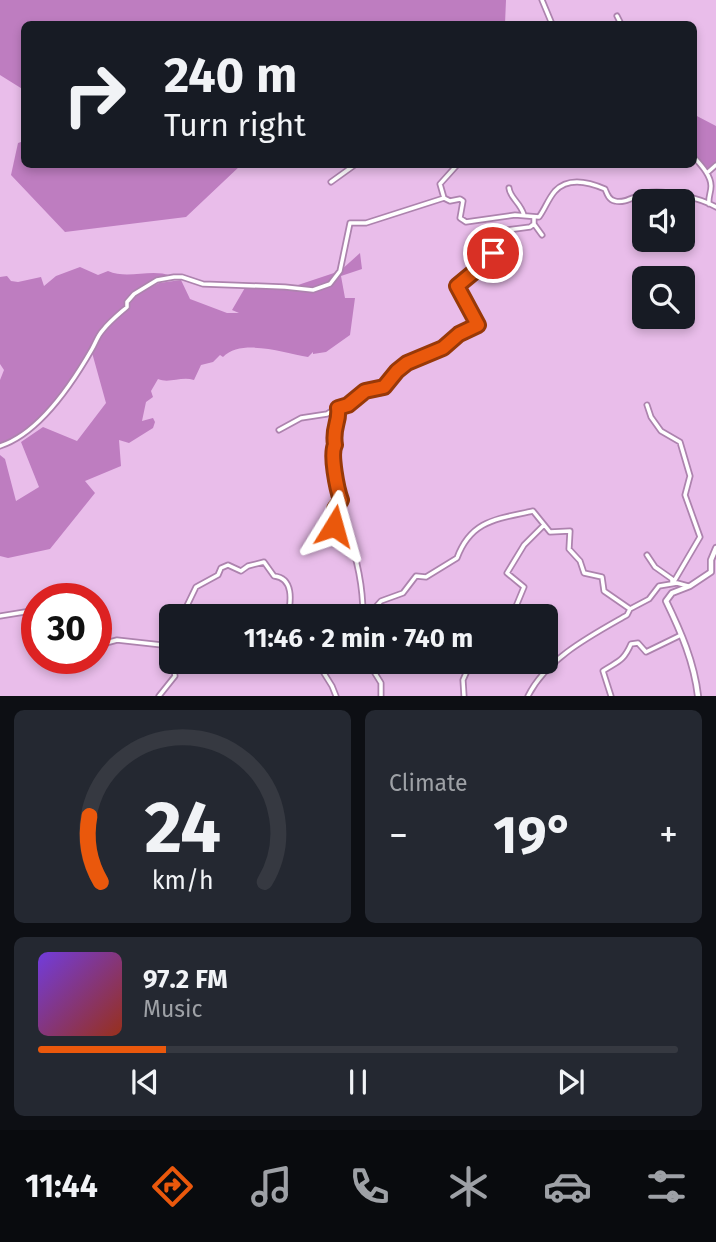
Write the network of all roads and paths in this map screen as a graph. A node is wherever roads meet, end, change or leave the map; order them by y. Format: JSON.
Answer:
{"nodes":[{"id":1,"x":542,"y":0,"type":"edge"},
{"id":2,"x":617,"y":16,"type":"dead end"},
{"id":3,"x":551,"y":21,"type":"edge"},
{"id":4,"x":620,"y":21,"type":"edge"},
{"id":5,"x":697,"y":161,"type":"edge"},
{"id":6,"x":716,"y":165,"type":"edge"},
{"id":7,"x":350,"y":168,"type":"edge"},
{"id":8,"x":454,"y":168,"type":"edge"},
{"id":9,"x":707,"y":173,"type":"junction"},
{"id":10,"x":331,"y":182,"type":"dead end"},
{"id":11,"x":509,"y":188,"type":"dead end"},
{"id":12,"x":444,"y":198,"type":"junction"},
{"id":13,"x":709,"y":204,"type":"junction"},
{"id":14,"x":716,"y":207,"type":"edge"},
{"id":15,"x":524,"y":215,"type":"junction"},
{"id":16,"x":534,"y":218,"type":"junction"},
{"id":17,"x":534,"y":224,"type":"junction"},
{"id":18,"x":542,"y":235,"type":"dead end"},
{"id":19,"x":647,"y":405,"type":"dead end"},
{"id":20,"x":338,"y":408,"type":"junction"},
{"id":21,"x":279,"y":430,"type":"dead end"},
{"id":22,"x":0,"y":446,"type":"edge"},
{"id":23,"x":544,"y":524,"type":"junction"},
{"id":24,"x":716,"y":548,"type":"edge"},
{"id":25,"x":647,"y":555,"type":"dead end"},
{"id":26,"x":672,"y":585,"type":"junction"},
{"id":27,"x":690,"y":586,"type":"junction"},
{"id":28,"x":189,"y":604,"type":"edge"},
{"id":29,"x":290,"y":604,"type":"edge"},
{"id":30,"x":363,"y":604,"type":"edge"},
{"id":31,"x":378,"y":604,"type":"edge"},
{"id":32,"x":517,"y":604,"type":"edge"},
{"id":33,"x":630,"y":609,"type":"junction"},
{"id":34,"x":21,"y":613,"type":"edge"},
{"id":35,"x":0,"y":616,"type":"edge"},
{"id":36,"x":682,"y":635,"type":"junction"},
{"id":37,"x":112,"y":641,"type":"edge"},
{"id":38,"x":159,"y":645,"type":"edge"},
{"id":39,"x":175,"y":674,"type":"edge"},
{"id":40,"x":324,"y":674,"type":"edge"},
{"id":41,"x":376,"y":674,"type":"edge"},
{"id":42,"x":466,"y":674,"type":"edge"},
{"id":43,"x":159,"y":696,"type":"edge"},
{"id":44,"x":336,"y":696,"type":"edge"},
{"id":45,"x":381,"y":696,"type":"edge"},
{"id":46,"x":464,"y":696,"type":"edge"},
{"id":47,"x":528,"y":696,"type":"edge"},
{"id":48,"x":611,"y":696,"type":"edge"},
{"id":49,"x":698,"y":696,"type":"edge"}],
"edges":[{"from":1,"to":3,"type":"street"},
{"from":2,"to":4,"type":"street"},
{"from":5,"to":9,"type":"street"},
{"from":6,"to":9,"type":"street"},
{"from":7,"to":10,"type":"street"},
{"from":8,"to":12,"type":"street"},
{"from":9,"to":13,"type":"street"},
{"from":11,"to":15,"type":"street"},
{"from":12,"to":15,"type":"street"},
{"from":12,"to":22,"type":"street"},
{"from":13,"to":14,"type":"street"},
{"from":13,"to":16,"type":"street"},
{"from":15,"to":16,"type":"street"},
{"from":16,"to":17,"type":"street"},
{"from":17,"to":18,"type":"street"},
{"from":17,"to":20,"type":"street"},
{"from":19,"to":26,"type":"street"},
{"from":20,"to":21,"type":"street"},
{"from":20,"to":30,"type":"street"},
{"from":23,"to":31,"type":"street"},
{"from":23,"to":32,"type":"street"},
{"from":23,"to":33,"type":"street"},
{"from":24,"to":27,"type":"street"},
{"from":25,"to":26,"type":"street"},
{"from":26,"to":27,"type":"street"},
{"from":26,"to":33,"type":"street"},
{"from":27,"to":36,"type":"street"},
{"from":28,"to":29,"type":"street"},
{"from":33,"to":47,"type":"street"},
{"from":34,"to":35,"type":"street"},
{"from":36,"to":48,"type":"street"},
{"from":36,"to":49,"type":"street"},
{"from":37,"to":38,"type":"street"},
{"from":39,"to":43,"type":"street"},
{"from":40,"to":44,"type":"street"},
{"from":41,"to":45,"type":"street"},
{"from":42,"to":46,"type":"street"}]}
